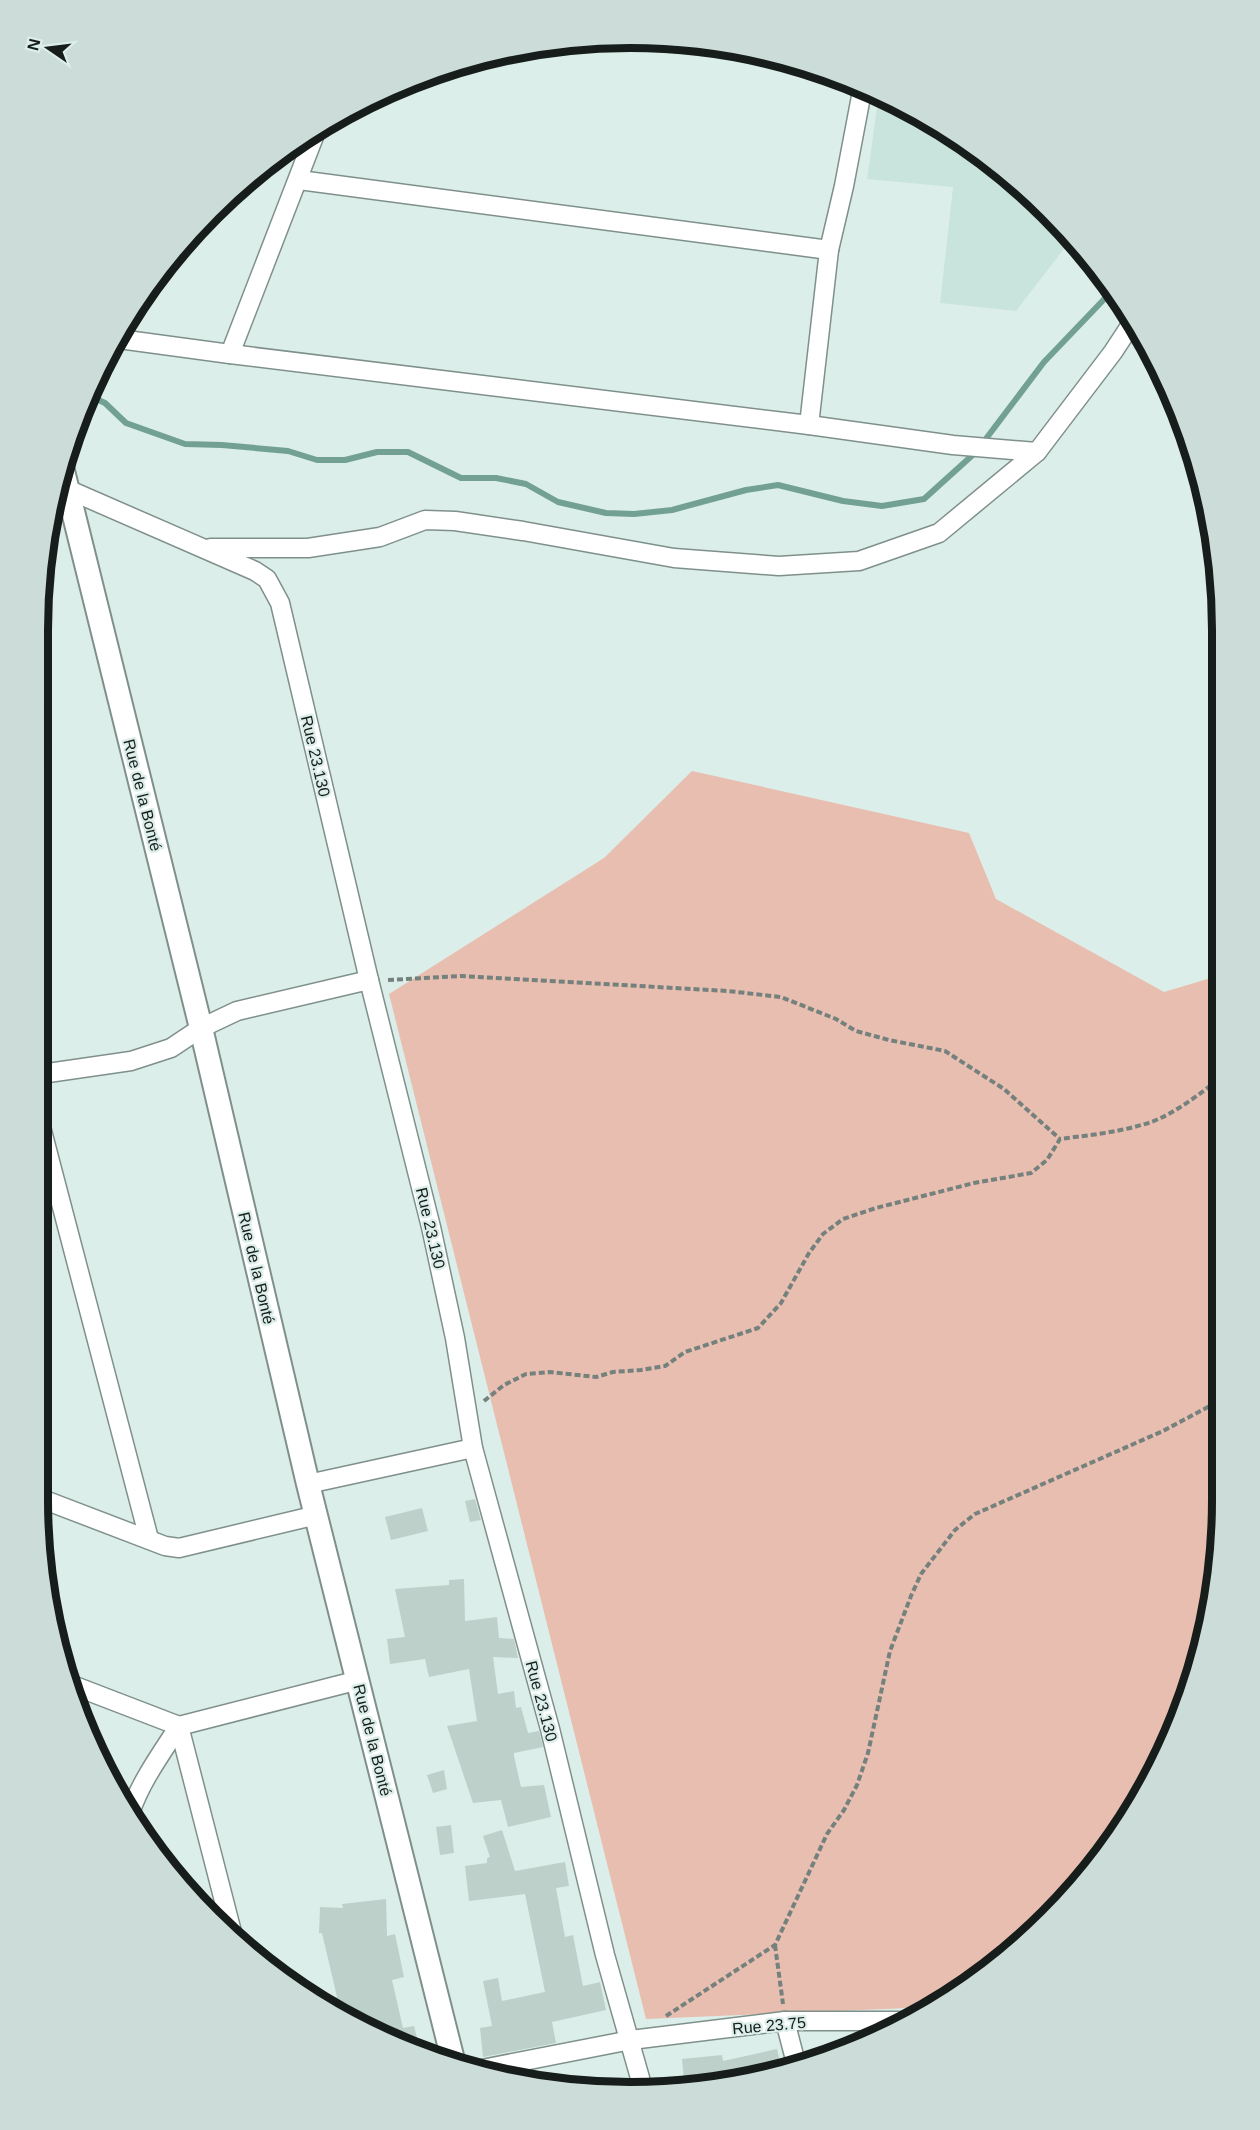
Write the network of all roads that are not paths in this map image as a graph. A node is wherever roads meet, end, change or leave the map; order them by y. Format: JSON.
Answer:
{"nodes":[{"id":1,"x":860,"y":95,"type":"edge"},
{"id":2,"x":312,"y":143,"type":"edge"},
{"id":3,"x":299,"y":180,"type":"junction"},
{"id":4,"x":829,"y":250,"type":"junction"},
{"id":5,"x":1128,"y":329,"type":"edge"},
{"id":6,"x":126,"y":340,"type":"edge"},
{"id":7,"x":230,"y":354,"type":"junction"},
{"id":8,"x":808,"y":425,"type":"junction"},
{"id":9,"x":1037,"y":452,"type":"junction"},
{"id":10,"x":67,"y":484,"type":"edge"},
{"id":11,"x":65,"y":491,"type":"edge"},
{"id":12,"x":202,"y":548,"type":"junction"},
{"id":13,"x":369,"y":980,"type":"junction"},
{"id":14,"x":201,"y":1028,"type":"junction"},
{"id":15,"x":48,"y":1073,"type":"edge"},
{"id":16,"x":48,"y":1156,"type":"edge"},
{"id":17,"x":52,"y":1173,"type":"junction"},
{"id":18,"x":48,"y":1185,"type":"edge"},
{"id":19,"x":473,"y":1448,"type":"junction"},
{"id":20,"x":308,"y":1484,"type":"junction"},
{"id":21,"x":48,"y":1501,"type":"edge"},
{"id":22,"x":317,"y":1515,"type":"junction"},
{"id":23,"x":149,"y":1539,"type":"junction"},
{"id":24,"x":359,"y":1680,"type":"junction"},
{"id":25,"x":79,"y":1688,"type":"edge"},
{"id":26,"x":179,"y":1726,"type":"junction"},
{"id":27,"x":134,"y":1803,"type":"edge"},
{"id":28,"x":230,"y":1923,"type":"edge"},
{"id":29,"x":785,"y":2021,"type":"junction"},
{"id":30,"x":889,"y":2021,"type":"edge"},
{"id":31,"x":630,"y":2040,"type":"junction"},
{"id":32,"x":451,"y":2054,"type":"edge"},
{"id":33,"x":795,"y":2058,"type":"edge"},
{"id":34,"x":496,"y":2066,"type":"edge"},
{"id":35,"x":641,"y":2082,"type":"edge"}],
"edges":[{"from":1,"to":4,"type":"street"},
{"from":2,"to":3,"type":"street"},
{"from":3,"to":4,"type":"street"},
{"from":3,"to":7,"type":"street"},
{"from":4,"to":8,"type":"street"},
{"from":5,"to":9,"type":"street"},
{"from":6,"to":7,"type":"street"},
{"from":7,"to":8,"type":"street"},
{"from":8,"to":9,"type":"street"},
{"from":9,"to":12,"type":"street"},
{"from":10,"to":12,"type":"street","name":"Rue 23.130"},
{"from":11,"to":14,"type":"street","name":"Rue de la Bonté"},
{"from":12,"to":13,"type":"street","name":"Rue 23.130"},
{"from":13,"to":14,"type":"street"},
{"from":13,"to":19,"type":"street","name":"Rue 23.130"},
{"from":14,"to":15,"type":"street"},
{"from":14,"to":20,"type":"street","name":"Rue de la Bonté"},
{"from":16,"to":17,"type":"street"},
{"from":17,"to":18,"type":"street"},
{"from":17,"to":23,"type":"street"},
{"from":19,"to":20,"type":"street"},
{"from":19,"to":31,"type":"street","name":"Rue 23.130"},
{"from":20,"to":22,"type":"street","name":"Rue de la Bonté"},
{"from":21,"to":23,"type":"street"},
{"from":22,"to":23,"type":"street"},
{"from":22,"to":24,"type":"street","name":"Rue de la Bonté"},
{"from":24,"to":26,"type":"street"},
{"from":24,"to":32,"type":"street","name":"Rue de la Bonté"},
{"from":25,"to":26,"type":"street"},
{"from":26,"to":27,"type":"street"},
{"from":26,"to":28,"type":"street"},
{"from":29,"to":30,"type":"street","name":"Rue 23.75"},
{"from":29,"to":31,"type":"street","name":"Rue 23.75"},
{"from":29,"to":33,"type":"street"},
{"from":31,"to":34,"type":"street","name":"Rue 23.75"},
{"from":31,"to":35,"type":"street","name":"Rue 23.130"}]}
